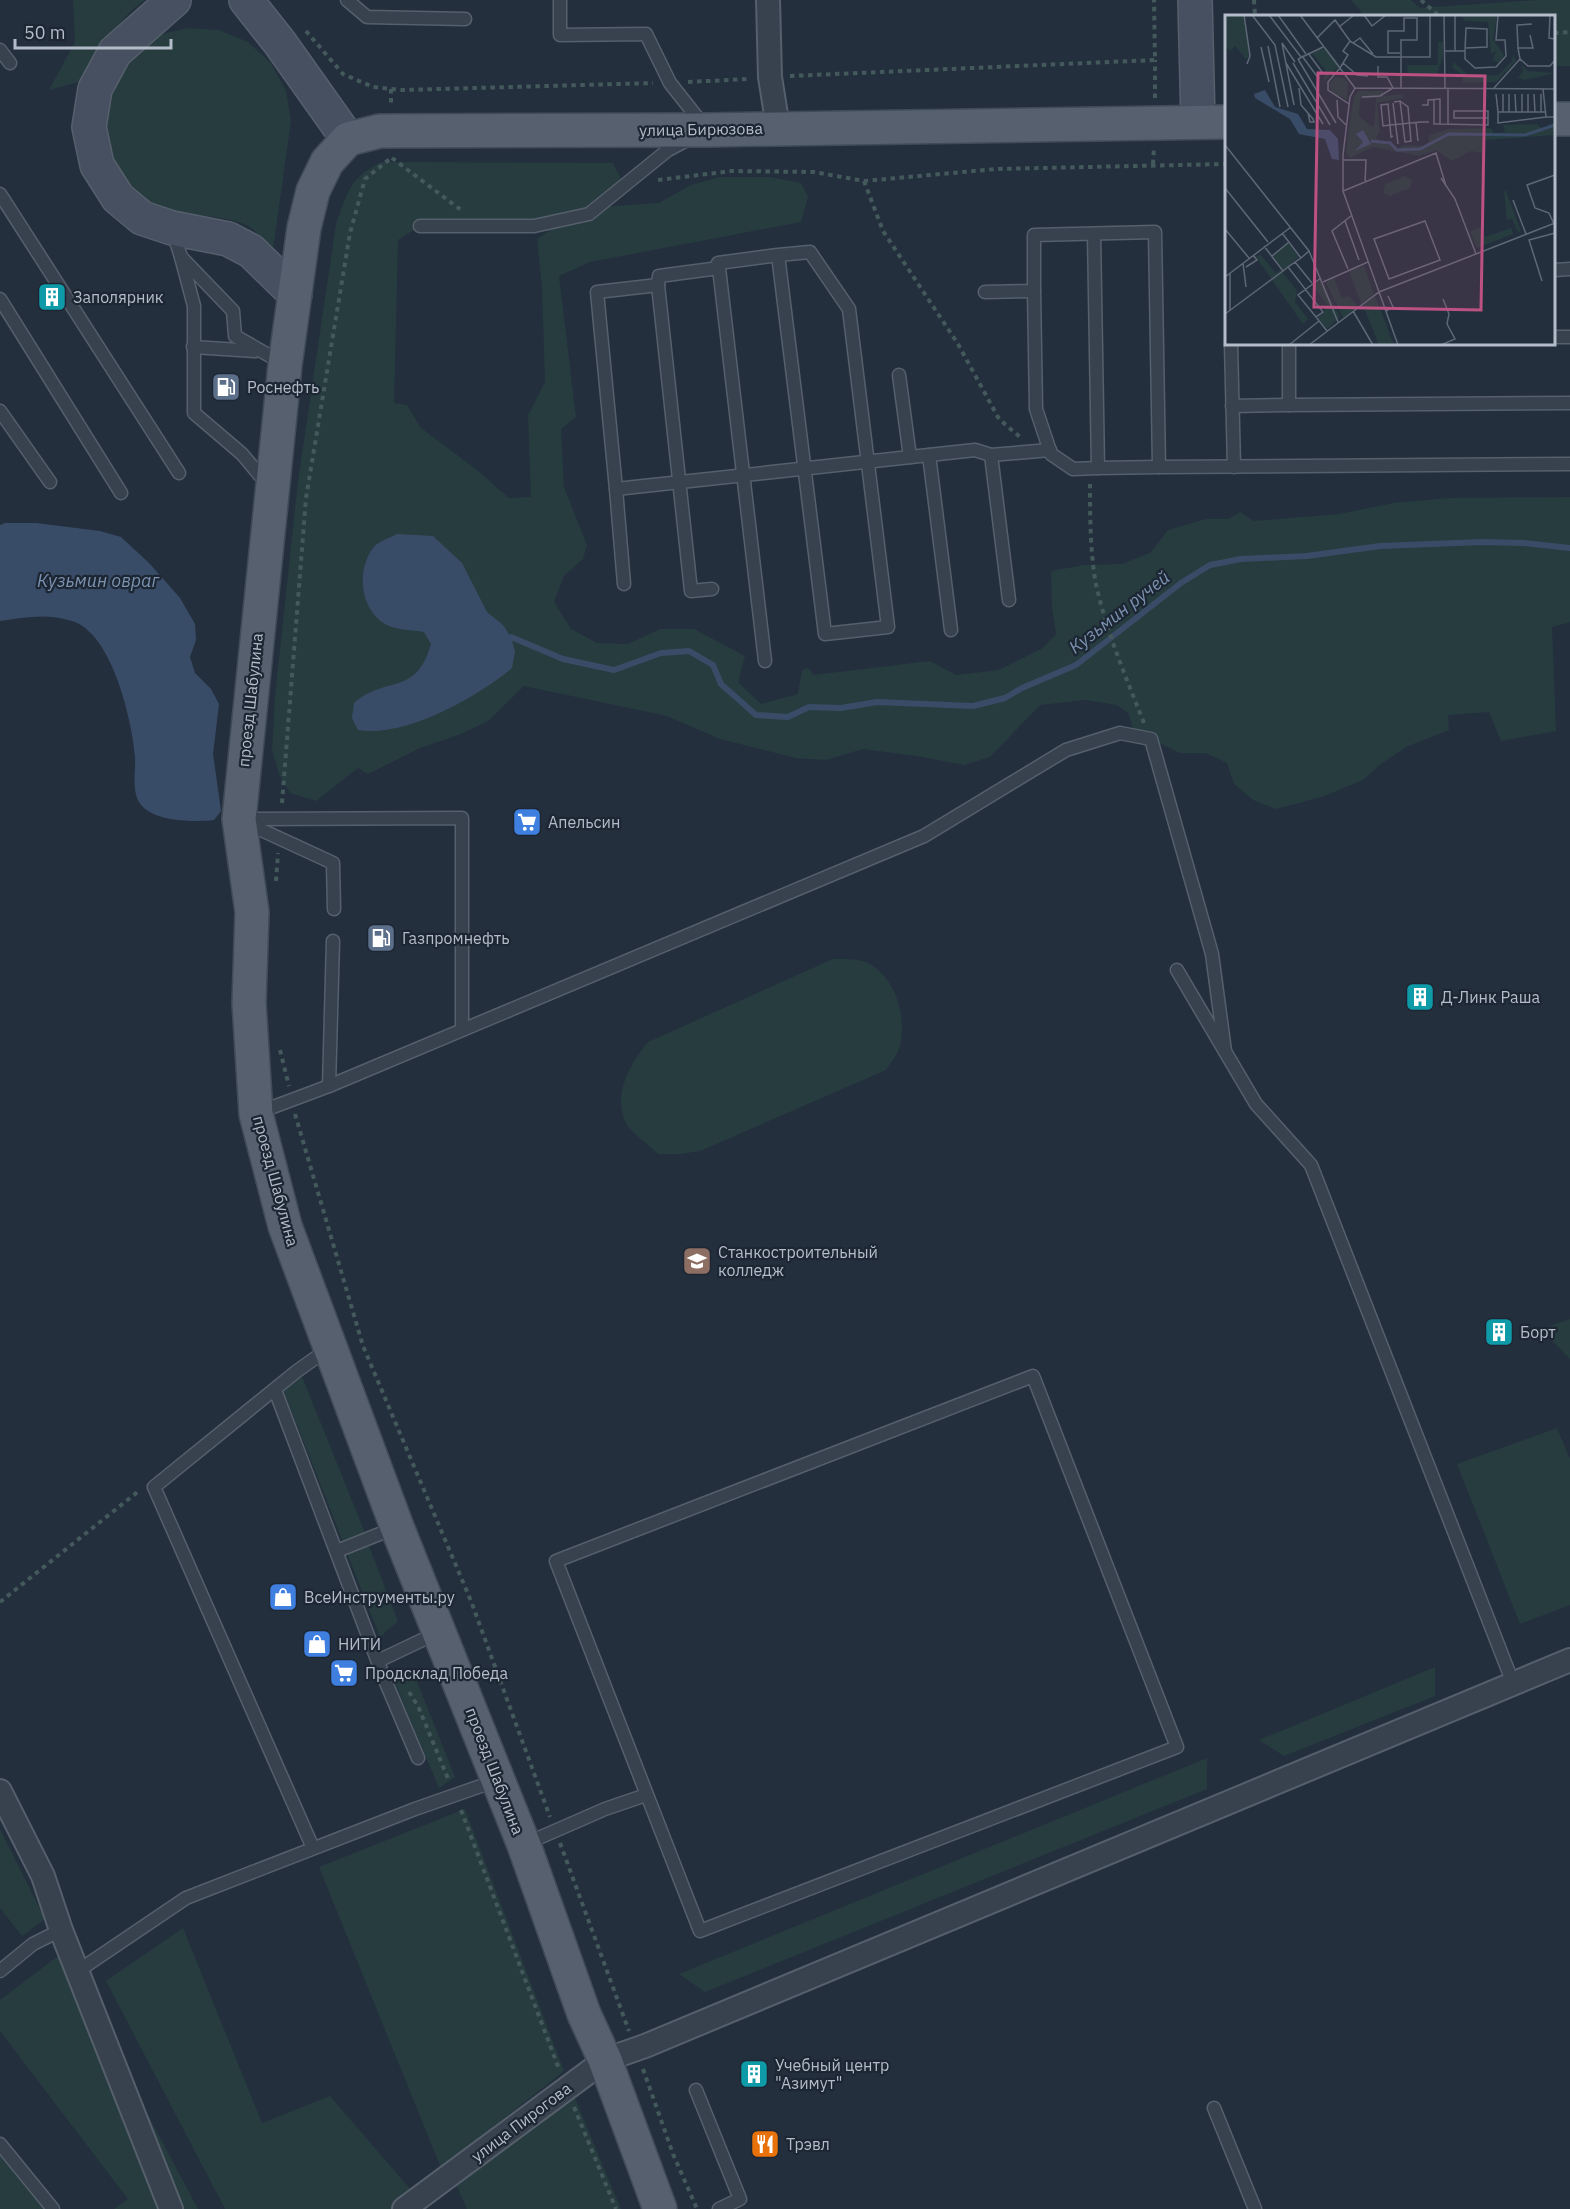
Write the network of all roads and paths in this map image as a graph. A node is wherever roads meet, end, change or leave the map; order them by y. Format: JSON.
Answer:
{"nodes":[{"id":1,"x":174,"y":0,"type":"edge"},
{"id":2,"x":246,"y":0,"type":"edge"},
{"id":3,"x":347,"y":0,"type":"edge"},
{"id":4,"x":560,"y":0,"type":"edge"},
{"id":5,"x":768,"y":0,"type":"edge"},
{"id":6,"x":1195,"y":0,"type":"edge"},
{"id":7,"x":1254,"y":0,"type":"edge"},
{"id":8,"x":1420,"y":0,"type":"edge"},
{"id":9,"x":1255,"y":15,"type":"edge"},
{"id":10,"x":1438,"y":15,"type":"edge"},
{"id":11,"x":465,"y":19,"type":"dead end"},
{"id":12,"x":301,"y":25,"type":"dead end"},
{"id":13,"x":1570,"y":32,"type":"edge"},
{"id":14,"x":1555,"y":33,"type":"edge"},
{"id":15,"x":0,"y":50,"type":"edge"},
{"id":16,"x":10,"y":63,"type":"dead end"},
{"id":17,"x":343,"y":74,"type":"dead end"},
{"id":18,"x":391,"y":89,"type":"dead end"},
{"id":19,"x":1213,"y":122,"type":"edge"},
{"id":20,"x":778,"y":127,"type":"junction"},
{"id":21,"x":707,"y":130,"type":"junction"},
{"id":22,"x":348,"y":139,"type":"junction"},
{"id":23,"x":391,"y":144,"type":"junction"},
{"id":24,"x":1225,"y":164,"type":"edge"},
{"id":25,"x":864,"y":181,"type":"junction"},
{"id":26,"x":624,"y":185,"type":"junction"},
{"id":27,"x":0,"y":194,"type":"edge"},
{"id":28,"x":420,"y":226,"type":"dead end"},
{"id":29,"x":482,"y":226,"type":"junction"},
{"id":30,"x":1094,"y":234,"type":"junction"},
{"id":31,"x":177,"y":242,"type":"junction"},
{"id":32,"x":778,"y":255,"type":"junction"},
{"id":33,"x":719,"y":268,"type":"junction"},
{"id":34,"x":1570,"y":269,"type":"edge"},
{"id":35,"x":1555,"y":270,"type":"edge"},
{"id":36,"x":658,"y":285,"type":"junction"},
{"id":37,"x":1034,"y":291,"type":"junction"},
{"id":38,"x":985,"y":292,"type":"dead end"},
{"id":39,"x":295,"y":294,"type":"junction"},
{"id":40,"x":0,"y":299,"type":"edge"},
{"id":41,"x":1231,"y":345,"type":"edge"},
{"id":42,"x":1289,"y":345,"type":"edge"},
{"id":43,"x":192,"y":347,"type":"junction"},
{"id":44,"x":272,"y":358,"type":"junction"},
{"id":45,"x":899,"y":375,"type":"dead end"},
{"id":46,"x":1570,"y":403,"type":"edge"},
{"id":47,"x":1232,"y":405,"type":"junction"},
{"id":48,"x":1289,"y":405,"type":"junction"},
{"id":49,"x":0,"y":411,"type":"edge"},
{"id":50,"x":1043,"y":451,"type":"junction"},
{"id":51,"x":929,"y":455,"type":"junction"},
{"id":52,"x":991,"y":455,"type":"junction"},
{"id":53,"x":910,"y":457,"type":"junction"},
{"id":54,"x":868,"y":462,"type":"junction"},
{"id":55,"x":1570,"y":464,"type":"edge"},
{"id":56,"x":1159,"y":467,"type":"junction"},
{"id":57,"x":1234,"y":467,"type":"junction"},
{"id":58,"x":805,"y":468,"type":"junction"},
{"id":59,"x":1094,"y":468,"type":"junction"},
{"id":60,"x":179,"y":473,"type":"dead end"},
{"id":61,"x":743,"y":475,"type":"junction"},
{"id":62,"x":50,"y":482,"type":"dead end"},
{"id":63,"x":680,"y":482,"type":"junction"},
{"id":64,"x":271,"y":488,"type":"junction"},
{"id":65,"x":616,"y":489,"type":"junction"},
{"id":66,"x":121,"y":493,"type":"dead end"},
{"id":67,"x":624,"y":584,"type":"dead end"},
{"id":68,"x":712,"y":589,"type":"dead end"},
{"id":69,"x":1009,"y":600,"type":"dead end"},
{"id":70,"x":951,"y":630,"type":"dead end"},
{"id":71,"x":765,"y":661,"type":"dead end"},
{"id":72,"x":1151,"y":739,"type":"junction"},
{"id":73,"x":239,"y":819,"type":"junction"},
{"id":74,"x":280,"y":819,"type":"junction"},
{"id":75,"x":279,"y":838,"type":"junction"},
{"id":76,"x":276,"y":883,"type":"dead end"},
{"id":77,"x":334,"y":909,"type":"dead end"},
{"id":78,"x":333,"y":941,"type":"dead end"},
{"id":79,"x":1176,"y":970,"type":"dead end"},
{"id":80,"x":462,"y":1030,"type":"junction"},
{"id":81,"x":280,"y":1047,"type":"dead end"},
{"id":82,"x":1225,"y":1051,"type":"junction"},
{"id":83,"x":329,"y":1086,"type":"junction"},
{"id":84,"x":292,"y":1100,"type":"junction"},
{"id":85,"x":256,"y":1114,"type":"junction"},
{"id":86,"x":331,"y":1347,"type":"junction"},
{"id":87,"x":275,"y":1390,"type":"junction"},
{"id":88,"x":397,"y":1527,"type":"junction"},
{"id":89,"x":337,"y":1551,"type":"junction"},
{"id":90,"x":440,"y":1631,"type":"junction"},
{"id":91,"x":378,"y":1660,"type":"junction"},
{"id":92,"x":1570,"y":1660,"type":"edge"},
{"id":93,"x":1513,"y":1683,"type":"junction"},
{"id":94,"x":418,"y":1758,"type":"dead end"},
{"id":95,"x":498,"y":1779,"type":"junction"},
{"id":96,"x":0,"y":1791,"type":"edge"},
{"id":97,"x":646,"y":1795,"type":"junction"},
{"id":98,"x":556,"y":1831,"type":"junction"},
{"id":99,"x":524,"y":1845,"type":"junction"},
{"id":100,"x":313,"y":1848,"type":"junction"},
{"id":101,"x":61,"y":1930,"type":"junction"},
{"id":102,"x":0,"y":1971,"type":"edge"},
{"id":103,"x":78,"y":1971,"type":"junction"},
{"id":104,"x":640,"y":2048,"type":"junction"},
{"id":105,"x":605,"y":2060,"type":"junction"},
{"id":106,"x":696,"y":2090,"type":"dead end"},
{"id":107,"x":1214,"y":2108,"type":"dead end"},
{"id":108,"x":0,"y":2144,"type":"edge"},
{"id":109,"x":53,"y":2209,"type":"edge"},
{"id":110,"x":171,"y":2209,"type":"edge"},
{"id":111,"x":404,"y":2209,"type":"edge"},
{"id":112,"x":660,"y":2209,"type":"edge"},
{"id":113,"x":697,"y":2209,"type":"edge"},
{"id":114,"x":719,"y":2209,"type":"edge"},
{"id":115,"x":1255,"y":2209,"type":"edge"}],
"edges":[{"from":1,"to":31,"type":"main road"},
{"from":2,"to":22,"type":"main road"},
{"from":3,"to":11,"type":"lane"},
{"from":4,"to":21,"type":"lane"},
{"from":5,"to":20,"type":"street"},
{"from":6,"to":19,"type":"main road"},
{"from":7,"to":9,"type":"path"},
{"from":8,"to":10,"type":"path"},
{"from":12,"to":17,"type":"path"},
{"from":13,"to":14,"type":"path"},
{"from":15,"to":16,"type":"lane"},
{"from":18,"to":23,"type":"path"},
{"from":19,"to":20,"type":"main road","name":"улица Бирюзова"},
{"from":20,"to":21,"type":"main road","name":"улица Бирюзова"},
{"from":21,"to":23,"type":"main road","name":"улица Бирюзова"},
{"from":21,"to":26,"type":"lane"},
{"from":22,"to":23,"type":"main road","name":"улица Бирюзова"},
{"from":22,"to":39,"type":"main road","name":"проезд Шабулина"},
{"from":23,"to":29,"type":"path"},
{"from":23,"to":74,"type":"path"},
{"from":24,"to":25,"type":"path"},
{"from":25,"to":26,"type":"path"},
{"from":25,"to":50,"type":"path"},
{"from":26,"to":29,"type":"lane"},
{"from":27,"to":60,"type":"lane"},
{"from":28,"to":29,"type":"lane"},
{"from":30,"to":37,"type":"lane"},
{"from":30,"to":56,"type":"lane"},
{"from":30,"to":59,"type":"lane"},
{"from":31,"to":39,"type":"main road"},
{"from":31,"to":43,"type":"lane"},
{"from":31,"to":44,"type":"lane"},
{"from":32,"to":33,"type":"lane"},
{"from":32,"to":54,"type":"lane"},
{"from":32,"to":58,"type":"lane"},
{"from":33,"to":36,"type":"lane"},
{"from":33,"to":61,"type":"lane"},
{"from":34,"to":35,"type":"lane"},
{"from":36,"to":63,"type":"lane"},
{"from":36,"to":65,"type":"lane"},
{"from":37,"to":38,"type":"lane"},
{"from":37,"to":50,"type":"lane"},
{"from":39,"to":44,"type":"main road","name":"проезд Шабулина"},
{"from":40,"to":66,"type":"lane"},
{"from":41,"to":47,"type":"lane"},
{"from":42,"to":48,"type":"lane"},
{"from":43,"to":44,"type":"lane"},
{"from":43,"to":64,"type":"lane"},
{"from":44,"to":64,"type":"main road","name":"проезд Шабулина"},
{"from":45,"to":53,"type":"lane"},
{"from":46,"to":48,"type":"lane"},
{"from":47,"to":48,"type":"lane"},
{"from":47,"to":57,"type":"lane"},
{"from":49,"to":62,"type":"lane"},
{"from":50,"to":52,"type":"lane"},
{"from":50,"to":59,"type":"lane"},
{"from":51,"to":52,"type":"lane"},
{"from":51,"to":53,"type":"lane"},
{"from":51,"to":70,"type":"lane"},
{"from":52,"to":69,"type":"lane"},
{"from":53,"to":54,"type":"lane"},
{"from":54,"to":58,"type":"lane"},
{"from":54,"to":58,"type":"lane"},
{"from":55,"to":57,"type":"lane"},
{"from":56,"to":57,"type":"lane"},
{"from":56,"to":59,"type":"lane"},
{"from":58,"to":61,"type":"lane"},
{"from":59,"to":72,"type":"path"},
{"from":61,"to":63,"type":"lane"},
{"from":61,"to":71,"type":"lane"},
{"from":63,"to":65,"type":"lane"},
{"from":63,"to":68,"type":"lane"},
{"from":64,"to":73,"type":"main road","name":"проезд Шабулина"},
{"from":65,"to":67,"type":"lane"},
{"from":72,"to":80,"type":"lane"},
{"from":72,"to":82,"type":"lane"},
{"from":73,"to":74,"type":"lane"},
{"from":73,"to":75,"type":"lane"},
{"from":73,"to":85,"type":"main road","name":"проезд Шабулина"},
{"from":74,"to":80,"type":"lane"},
{"from":75,"to":76,"type":"path"},
{"from":75,"to":77,"type":"lane"},
{"from":78,"to":83,"type":"lane"},
{"from":79,"to":82,"type":"lane"},
{"from":80,"to":83,"type":"lane"},
{"from":81,"to":84,"type":"path"},
{"from":82,"to":93,"type":"lane"},
{"from":83,"to":84,"type":"lane"},
{"from":84,"to":85,"type":"lane"},
{"from":84,"to":98,"type":"path"},
{"from":85,"to":86,"type":"main road","name":"проезд Шабулина"},
{"from":86,"to":87,"type":"lane"},
{"from":86,"to":88,"type":"main road","name":"проезд Шабулина"},
{"from":87,"to":89,"type":"lane"},
{"from":87,"to":100,"type":"lane"},
{"from":88,"to":89,"type":"lane"},
{"from":88,"to":90,"type":"main road","name":"проезд Шабулина"},
{"from":89,"to":91,"type":"lane"},
{"from":90,"to":91,"type":"lane"},
{"from":90,"to":95,"type":"main road","name":"проезд Шабулина"},
{"from":91,"to":94,"type":"lane"},
{"from":92,"to":93,"type":"street","name":"улица Пирогова"},
{"from":93,"to":104,"type":"street","name":"улица Пирогова"},
{"from":95,"to":99,"type":"main road","name":"проезд Шабулина"},
{"from":95,"to":100,"type":"lane"},
{"from":96,"to":101,"type":"street"},
{"from":97,"to":97,"type":"lane"},
{"from":97,"to":98,"type":"lane"},
{"from":98,"to":99,"type":"lane"},
{"from":98,"to":104,"type":"path"},
{"from":99,"to":105,"type":"main road","name":"проезд Шабулина"},
{"from":100,"to":103,"type":"lane"},
{"from":101,"to":102,"type":"lane"},
{"from":101,"to":103,"type":"street"},
{"from":103,"to":110,"type":"street"},
{"from":104,"to":105,"type":"street","name":"улица Пирогова"},
{"from":104,"to":113,"type":"path"},
{"from":105,"to":111,"type":"street","name":"улица Пирогова"},
{"from":105,"to":112,"type":"main road","name":"проезд Шабулина"},
{"from":106,"to":114,"type":"lane"},
{"from":107,"to":115,"type":"lane"},
{"from":108,"to":109,"type":"lane"}]}
